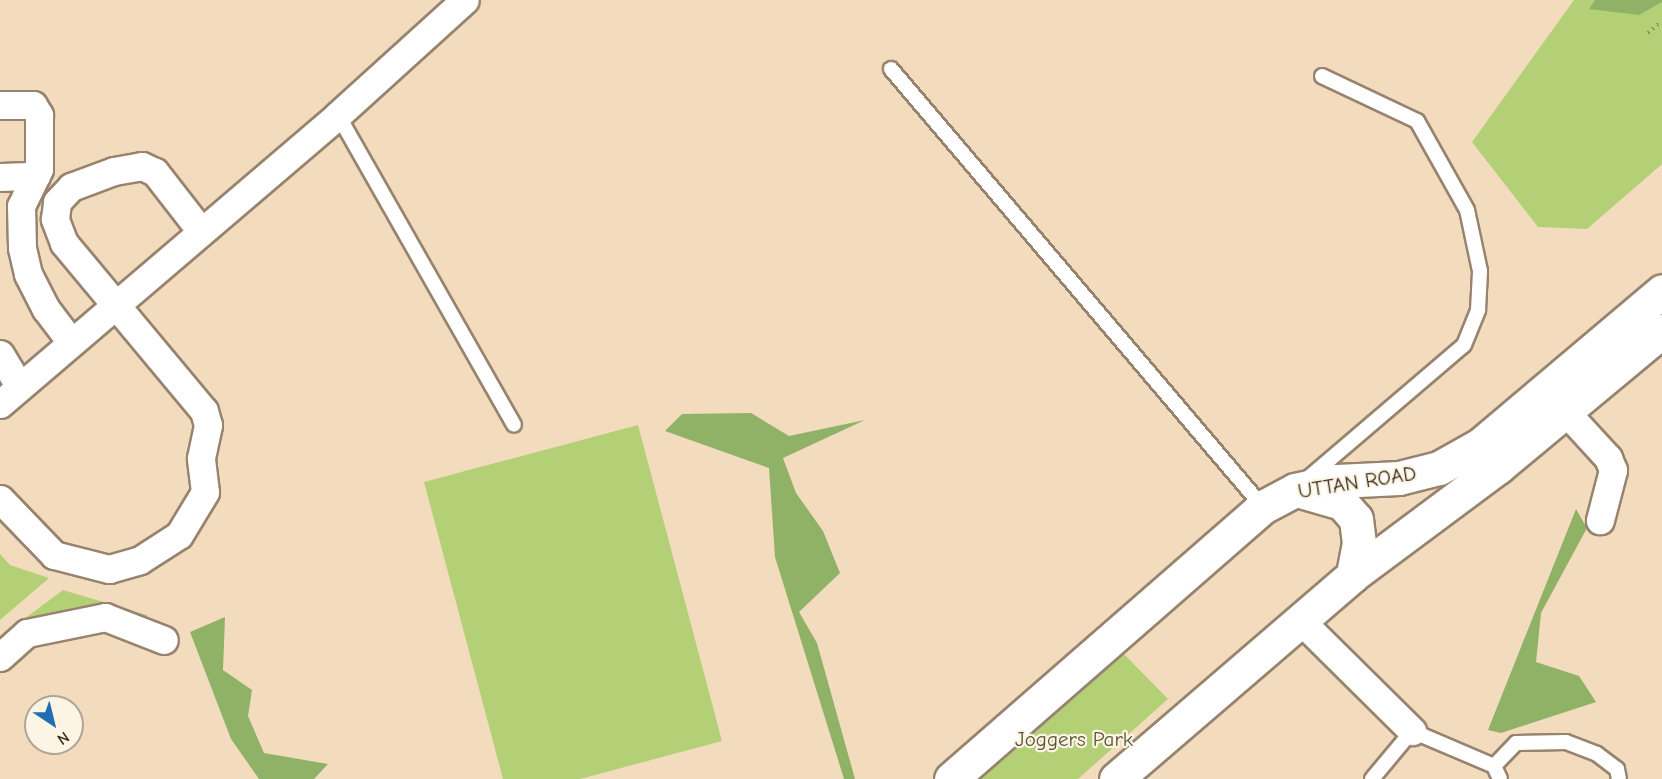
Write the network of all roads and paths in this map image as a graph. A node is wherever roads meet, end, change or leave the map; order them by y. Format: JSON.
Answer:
{"nodes":[{"id":1,"x":465,"y":0,"type":"edge"},
{"id":2,"x":1662,"y":21,"type":"edge"},
{"id":3,"x":1648,"y":33,"type":"dead end"},
{"id":4,"x":891,"y":69,"type":"dead end"},
{"id":5,"x":1322,"y":76,"type":"dead end"},
{"id":6,"x":0,"y":105,"type":"edge"},
{"id":7,"x":338,"y":115,"type":"junction"},
{"id":8,"x":36,"y":176,"type":"junction"},
{"id":9,"x":0,"y":177,"type":"edge"},
{"id":10,"x":201,"y":231,"type":"junction"},
{"id":11,"x":1662,"y":291,"type":"edge"},
{"id":12,"x":115,"y":305,"type":"junction"},
{"id":13,"x":1662,"y":331,"type":"edge"},
{"id":14,"x":71,"y":342,"type":"junction"},
{"id":15,"x":0,"y":354,"type":"edge"},
{"id":16,"x":10,"y":395,"type":"edge"},
{"id":17,"x":1565,"y":411,"type":"junction"},
{"id":18,"x":514,"y":426,"type":"dead end"},
{"id":19,"x":1295,"y":490,"type":"junction"},
{"id":20,"x":0,"y":499,"type":"edge"},
{"id":21,"x":1263,"y":507,"type":"junction"},
{"id":22,"x":1600,"y":520,"type":"dead end"},
{"id":23,"x":1353,"y":575,"type":"junction"},
{"id":24,"x":1300,"y":620,"type":"junction"},
{"id":25,"x":164,"y":640,"type":"dead end"},
{"id":26,"x":0,"y":657,"type":"edge"},
{"id":27,"x":1412,"y":731,"type":"junction"},
{"id":28,"x":1497,"y":773,"type":"edge"},
{"id":29,"x":951,"y":779,"type":"edge"},
{"id":30,"x":1116,"y":779,"type":"edge"},
{"id":31,"x":1372,"y":779,"type":"edge"},
{"id":32,"x":1619,"y":779,"type":"edge"}],
"edges":[{"from":1,"to":7,"type":"street"},
{"from":2,"to":3,"type":"path"},
{"from":4,"to":21,"type":"lane"},
{"from":5,"to":19,"type":"lane"},
{"from":6,"to":8,"type":"street"},
{"from":7,"to":10,"type":"street"},
{"from":7,"to":18,"type":"lane"},
{"from":8,"to":9,"type":"street"},
{"from":8,"to":14,"type":"street"},
{"from":10,"to":12,"type":"street"},
{"from":10,"to":12,"type":"street"},
{"from":11,"to":19,"type":"main road","name":"UTTAN ROAD"},
{"from":12,"to":14,"type":"street"},
{"from":12,"to":20,"type":"street"},
{"from":13,"to":17,"type":"main road"},
{"from":14,"to":16,"type":"street"},
{"from":15,"to":16,"type":"street"},
{"from":17,"to":22,"type":"street"},
{"from":17,"to":23,"type":"main road"},
{"from":19,"to":21,"type":"main road","name":"UTTAN ROAD"},
{"from":19,"to":23,"type":"main road"},
{"from":21,"to":29,"type":"main road","name":"UTTAN ROAD"},
{"from":23,"to":24,"type":"main road"},
{"from":24,"to":27,"type":"street"},
{"from":24,"to":30,"type":"main road"},
{"from":25,"to":26,"type":"street"},
{"from":27,"to":28,"type":"lane"},
{"from":27,"to":31,"type":"lane"},
{"from":28,"to":32,"type":"lane"}]}
